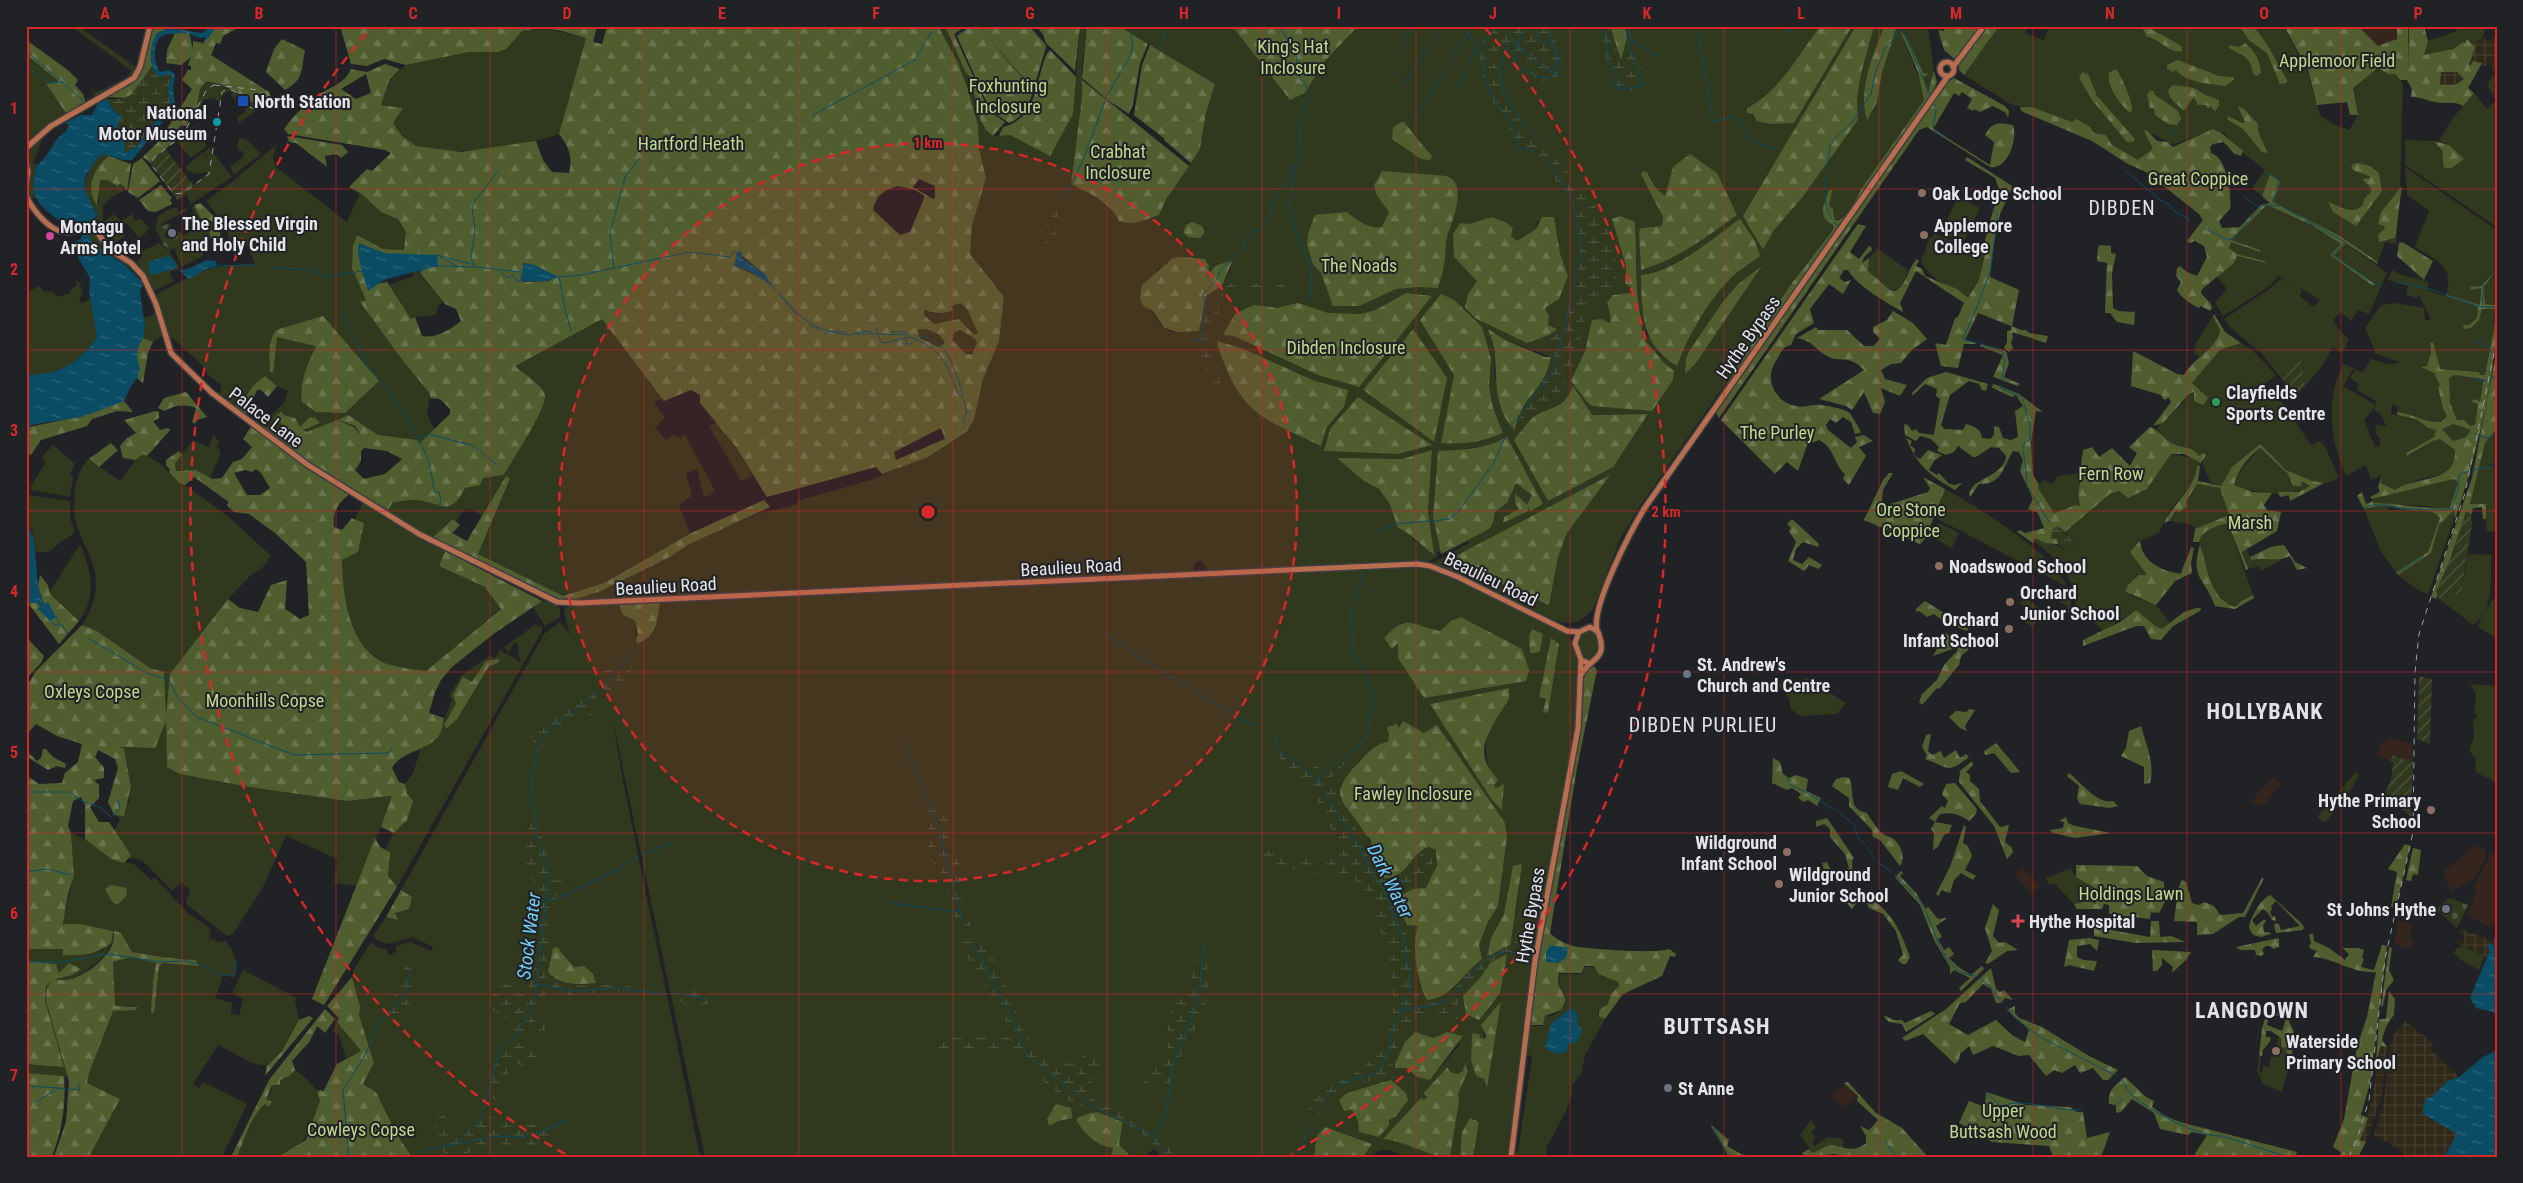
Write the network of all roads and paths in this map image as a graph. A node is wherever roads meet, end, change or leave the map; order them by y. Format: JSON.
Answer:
{"nodes":[{"id":1,"x":150,"y":26,"type":"edge"},
{"id":2,"x":1984,"y":26,"type":"edge"},
{"id":3,"x":1961,"y":56,"type":"junction"},
{"id":4,"x":1947,"y":62,"type":"junction"},
{"id":5,"x":1953,"y":66,"type":"junction"},
{"id":6,"x":1941,"y":73,"type":"junction"},
{"id":7,"x":1948,"y":76,"type":"junction"},
{"id":8,"x":1938,"y":90,"type":"junction"},
{"id":9,"x":26,"y":148,"type":"edge"},
{"id":10,"x":26,"y":164,"type":"edge"},
{"id":11,"x":26,"y":184,"type":"edge"},
{"id":12,"x":26,"y":196,"type":"edge"},
{"id":13,"x":562,"y":604,"type":"joint"},
{"id":14,"x":1598,"y":610,"type":"junction"},
{"id":15,"x":1586,"y":628,"type":"junction"},
{"id":16,"x":1596,"y":630,"type":"junction"},
{"id":17,"x":1566,"y":631,"type":"junction"},
{"id":18,"x":1579,"y":632,"type":"junction"},
{"id":19,"x":1575,"y":643,"type":"junction"},
{"id":20,"x":1581,"y":660,"type":"junction"},
{"id":21,"x":1590,"y":664,"type":"junction"},
{"id":22,"x":1580,"y":678,"type":"junction"},
{"id":23,"x":1510,"y":1157,"type":"edge"}],
"edges":[{"from":1,"to":9,"type":"main road"},
{"from":2,"to":3,"type":"main road"},
{"from":3,"to":4,"type":"main road"},
{"from":3,"to":5,"type":"main road"},
{"from":4,"to":5,"type":"main road"},
{"from":4,"to":6,"type":"main road"},
{"from":5,"to":7,"type":"main road"},
{"from":6,"to":7,"type":"main road"},
{"from":6,"to":8,"type":"main road","name":"Hythe Bypass"},
{"from":7,"to":8,"type":"main road","name":"Hythe Bypass"},
{"from":8,"to":14,"type":"main road","name":"Hythe Bypass"},
{"from":10,"to":11,"type":"main road"},
{"from":12,"to":13,"type":"main road","name":"Palace Lane"},
{"from":13,"to":17,"type":"main road","name":"Beaulieu Road"},
{"from":14,"to":15,"type":"main road","name":"Hythe Bypass"},
{"from":14,"to":16,"type":"main road","name":"Hythe Bypass"},
{"from":15,"to":16,"type":"main road"},
{"from":15,"to":18,"type":"main road"},
{"from":16,"to":21,"type":"main road"},
{"from":17,"to":18,"type":"main road","name":"Beaulieu Road"},
{"from":17,"to":19,"type":"main road","name":"Beaulieu Road"},
{"from":18,"to":19,"type":"main road"},
{"from":19,"to":20,"type":"main road"},
{"from":20,"to":21,"type":"main road"},
{"from":20,"to":22,"type":"main road","name":"Hythe Bypass"},
{"from":21,"to":22,"type":"main road"},
{"from":22,"to":23,"type":"main road","name":"Hythe Bypass"}]}
